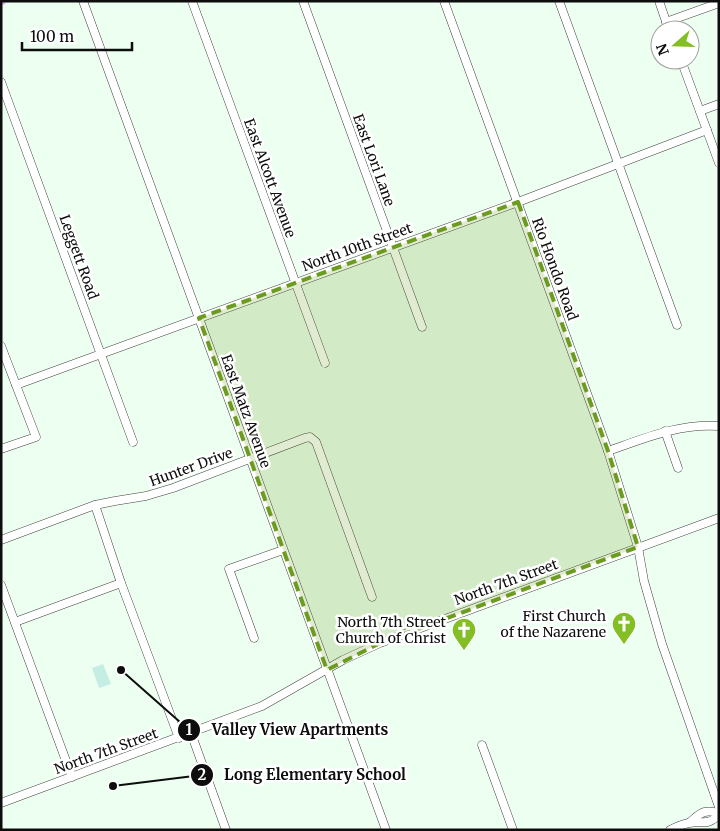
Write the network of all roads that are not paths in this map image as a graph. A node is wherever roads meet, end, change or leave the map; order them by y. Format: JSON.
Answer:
{"nodes":[{"id":1,"x":83,"y":1,"type":"edge"},
{"id":2,"x":192,"y":1,"type":"edge"},
{"id":3,"x":303,"y":1,"type":"edge"},
{"id":4,"x":444,"y":1,"type":"edge"},
{"id":5,"x":559,"y":1,"type":"edge"},
{"id":6,"x":659,"y":1,"type":"edge"},
{"id":7,"x":719,"y":3,"type":"edge"},
{"id":8,"x":666,"y":20,"type":"edge"},
{"id":9,"x":681,"y":20,"type":"edge"},
{"id":10,"x":685,"y":70,"type":"edge"},
{"id":11,"x":1,"y":82,"type":"edge"},
{"id":12,"x":719,"y":104,"type":"edge"},
{"id":13,"x":700,"y":111,"type":"junction"},
{"id":14,"x":707,"y":130,"type":"junction"},
{"id":15,"x":619,"y":163,"type":"junction"},
{"id":16,"x":719,"y":163,"type":"edge"},
{"id":17,"x":518,"y":202,"type":"junction"},
{"id":18,"x":392,"y":247,"type":"junction"},
{"id":19,"x":295,"y":282,"type":"junction"},
{"id":20,"x":199,"y":318,"type":"junction"},
{"id":21,"x":677,"y":325,"type":"dead end"},
{"id":22,"x":422,"y":327,"type":"dead end"},
{"id":23,"x":2,"y":350,"type":"edge"},
{"id":24,"x":102,"y":353,"type":"junction"},
{"id":25,"x":325,"y":363,"type":"dead end"},
{"id":26,"x":16,"y":385,"type":"junction"},
{"id":27,"x":719,"y":426,"type":"edge"},
{"id":28,"x":665,"y":430,"type":"junction"},
{"id":29,"x":134,"y":442,"type":"dead end"},
{"id":30,"x":1,"y":449,"type":"edge"},
{"id":31,"x":608,"y":451,"type":"junction"},
{"id":32,"x":250,"y":459,"type":"junction"},
{"id":33,"x":678,"y":468,"type":"dead end"},
{"id":34,"x":95,"y":506,"type":"junction"},
{"id":35,"x":719,"y":518,"type":"edge"},
{"id":36,"x":1,"y":540,"type":"edge"},
{"id":37,"x":638,"y":546,"type":"junction"},
{"id":38,"x":283,"y":550,"type":"junction"},
{"id":39,"x":121,"y":583,"type":"junction"},
{"id":40,"x":1,"y":584,"type":"edge"},
{"id":41,"x":372,"y":597,"type":"dead end"},
{"id":42,"x":15,"y":622,"type":"junction"},
{"id":43,"x":254,"y":638,"type":"dead end"},
{"id":44,"x":327,"y":670,"type":"junction"},
{"id":45,"x":191,"y":733,"type":"junction"},
{"id":46,"x":179,"y":738,"type":"junction"},
{"id":47,"x":482,"y":745,"type":"dead end"},
{"id":48,"x":72,"y":777,"type":"junction"},
{"id":49,"x":1,"y":803,"type":"edge"},
{"id":50,"x":719,"y":807,"type":"edge"},
{"id":51,"x":719,"y":814,"type":"edge"},
{"id":52,"x":226,"y":830,"type":"edge"},
{"id":53,"x":386,"y":830,"type":"edge"},
{"id":54,"x":513,"y":830,"type":"edge"},
{"id":55,"x":670,"y":830,"type":"edge"}],
"edges":[{"from":1,"to":20,"type":"street","name":"East Matz Avenue"},
{"from":2,"to":19,"type":"street","name":"East Alcott Avenue"},
{"from":3,"to":18,"type":"street","name":"East Lori Lane"},
{"from":4,"to":17,"type":"street","name":"Rio Hondo Road"},
{"from":5,"to":15,"type":"street"},
{"from":6,"to":8,"type":"street"},
{"from":7,"to":9,"type":"street"},
{"from":10,"to":13,"type":"street"},
{"from":11,"to":24,"type":"street","name":"Leggett Road"},
{"from":12,"to":13,"type":"street"},
{"from":13,"to":14,"type":"street"},
{"from":14,"to":15,"type":"street","name":"North 10th Street"},
{"from":14,"to":16,"type":"street"},
{"from":15,"to":17,"type":"street","name":"North 10th Street"},
{"from":15,"to":21,"type":"street"},
{"from":17,"to":18,"type":"street","name":"North 10th Street"},
{"from":17,"to":31,"type":"street","name":"Rio Hondo Road"},
{"from":18,"to":19,"type":"street","name":"North 10th Street"},
{"from":18,"to":22,"type":"street","name":"East Lori Lane"},
{"from":19,"to":20,"type":"street","name":"North 10th Street"},
{"from":19,"to":25,"type":"street","name":"East Alcott Avenue"},
{"from":20,"to":24,"type":"street","name":"North 10th Street"},
{"from":20,"to":32,"type":"street","name":"East Matz Avenue"},
{"from":23,"to":26,"type":"street"},
{"from":24,"to":26,"type":"street","name":"North 10th Street"},
{"from":24,"to":29,"type":"street","name":"Leggett Road"},
{"from":26,"to":30,"type":"street"},
{"from":27,"to":28,"type":"street"},
{"from":28,"to":31,"type":"street"},
{"from":28,"to":33,"type":"street"},
{"from":31,"to":37,"type":"street","name":"Rio Hondo Road"},
{"from":32,"to":34,"type":"street","name":"Hunter Drive"},
{"from":32,"to":38,"type":"street","name":"East Matz Avenue"},
{"from":32,"to":41,"type":"street","name":"Hunter Drive"},
{"from":34,"to":36,"type":"street","name":"Hunter Drive"},
{"from":34,"to":39,"type":"street"},
{"from":35,"to":37,"type":"street","name":"North 7th Street"},
{"from":37,"to":44,"type":"street","name":"North 7th Street"},
{"from":37,"to":50,"type":"street","name":"Rio Hondo Road"},
{"from":38,"to":43,"type":"street"},
{"from":38,"to":44,"type":"street","name":"East Matz Avenue"},
{"from":39,"to":42,"type":"street"},
{"from":39,"to":46,"type":"street"},
{"from":40,"to":42,"type":"street"},
{"from":42,"to":48,"type":"street"},
{"from":44,"to":45,"type":"street","name":"North 7th Street"},
{"from":44,"to":53,"type":"street","name":"East Matz Avenue"},
{"from":45,"to":46,"type":"street","name":"North 7th Street"},
{"from":45,"to":52,"type":"street"},
{"from":46,"to":48,"type":"street","name":"North 7th Street"},
{"from":47,"to":54,"type":"street"},
{"from":48,"to":49,"type":"street","name":"North 7th Street"},
{"from":51,"to":55,"type":"street"}]}
